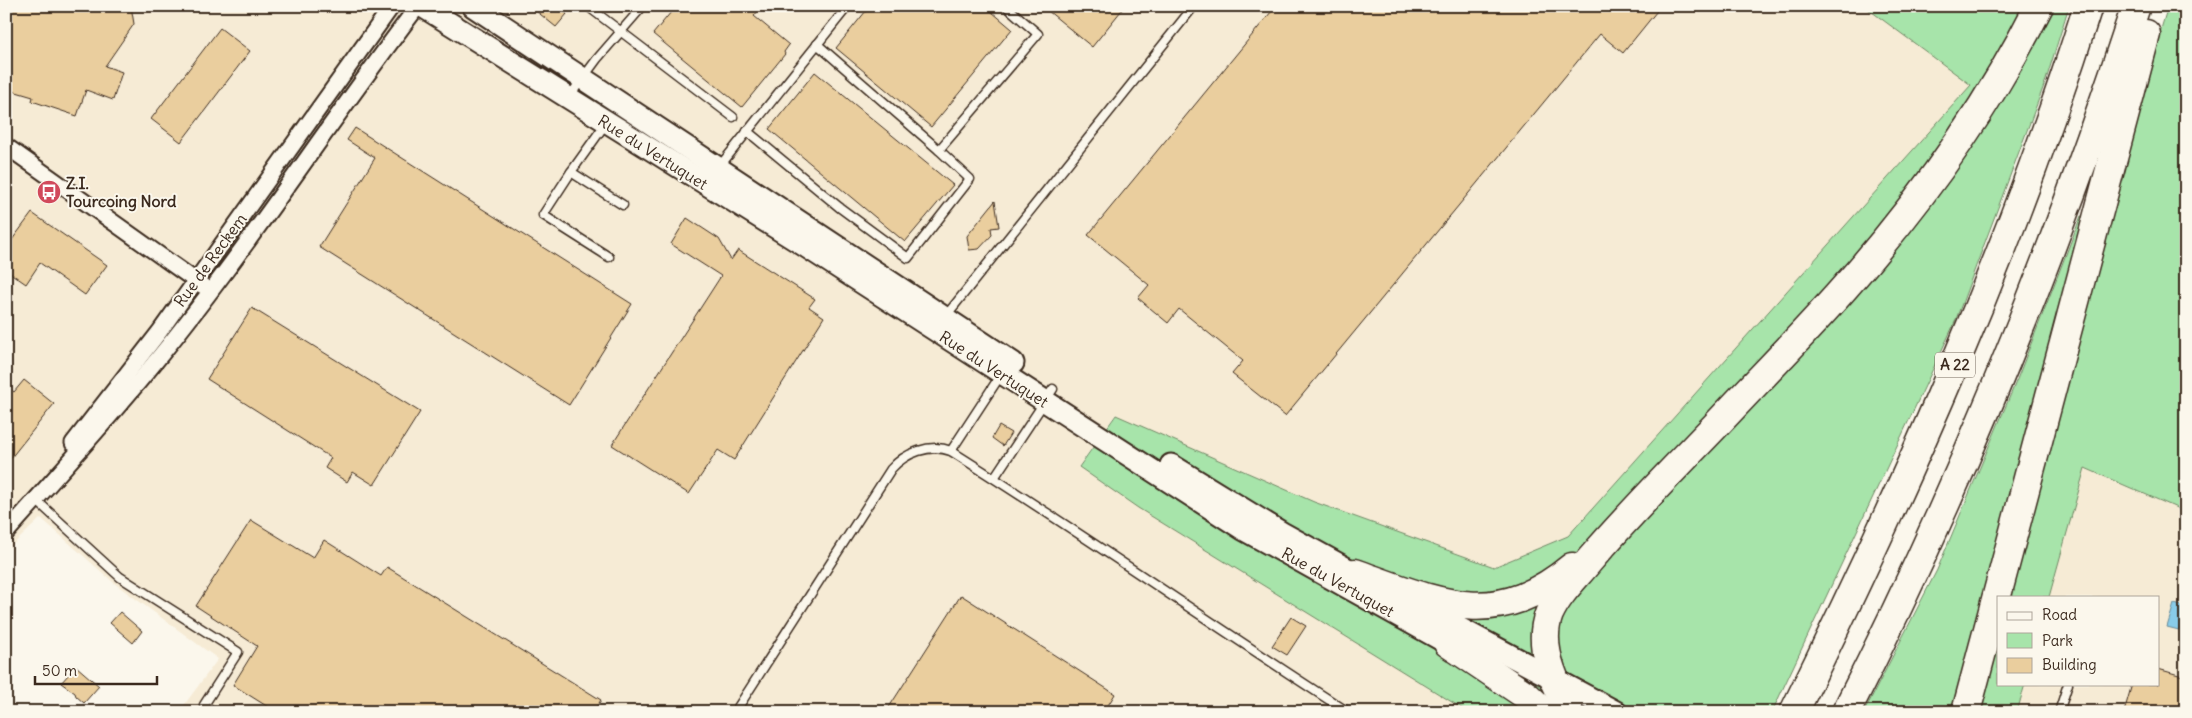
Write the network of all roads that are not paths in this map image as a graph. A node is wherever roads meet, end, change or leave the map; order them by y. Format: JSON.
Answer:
{"nodes":[{"id":1,"x":392,"y":6,"type":"edge"},
{"id":2,"x":420,"y":6,"type":"edge"},
{"id":3,"x":473,"y":6,"type":"edge"},
{"id":4,"x":591,"y":6,"type":"edge"},
{"id":5,"x":643,"y":6,"type":"edge"},
{"id":6,"x":848,"y":6,"type":"edge"},
{"id":7,"x":1006,"y":6,"type":"edge"},
{"id":8,"x":1194,"y":6,"type":"edge"},
{"id":9,"x":2039,"y":6,"type":"edge"},
{"id":10,"x":2088,"y":6,"type":"edge"},
{"id":11,"x":2136,"y":6,"type":"edge"},
{"id":12,"x":2153,"y":6,"type":"edge"},
{"id":13,"x":620,"y":33,"type":"junction"},
{"id":14,"x":817,"y":44,"type":"junction"},
{"id":15,"x":583,"y":79,"type":"junction"},
{"id":16,"x":568,"y":99,"type":"junction"},
{"id":17,"x":613,"y":113,"type":"junction"},
{"id":18,"x":733,"y":117,"type":"dead end"},
{"id":19,"x":748,"y":131,"type":"junction"},
{"id":20,"x":6,"y":146,"type":"edge"},
{"id":21,"x":939,"y":150,"type":"junction"},
{"id":22,"x":571,"y":172,"type":"junction"},
{"id":23,"x":712,"y":177,"type":"junction"},
{"id":24,"x":623,"y":205,"type":"dead end"},
{"id":25,"x":609,"y":257,"type":"dead end"},
{"id":26,"x":196,"y":281,"type":"junction"},
{"id":27,"x":210,"y":291,"type":"junction"},
{"id":28,"x":940,"y":324,"type":"junction"},
{"id":29,"x":1006,"y":367,"type":"junction"},
{"id":30,"x":1049,"y":395,"type":"junction"},
{"id":31,"x":951,"y":451,"type":"junction"},
{"id":32,"x":994,"y":478,"type":"junction"},
{"id":33,"x":35,"y":499,"type":"junction"},
{"id":34,"x":10,"y":528,"type":"edge"},
{"id":35,"x":1610,"y":536,"type":"junction"},
{"id":36,"x":1355,"y":573,"type":"junction"},
{"id":37,"x":1448,"y":643,"type":"joint"},
{"id":38,"x":1978,"y":668,"type":"junction"},
{"id":39,"x":1555,"y":680,"type":"junction"},
{"id":40,"x":2067,"y":686,"type":"edge"},
{"id":41,"x":1564,"y":710,"type":"edge"},
{"id":42,"x":214,"y":712,"type":"edge"},
{"id":43,"x":735,"y":712,"type":"edge"},
{"id":44,"x":1348,"y":712,"type":"edge"},
{"id":45,"x":1616,"y":712,"type":"edge"},
{"id":46,"x":1794,"y":712,"type":"edge"},
{"id":47,"x":1846,"y":712,"type":"edge"},
{"id":48,"x":1966,"y":712,"type":"edge"},
{"id":49,"x":1972,"y":712,"type":"edge"},
{"id":50,"x":2059,"y":712,"type":"edge"}],
"edges":[{"from":1,"to":26,"type":"street","name":"Rue de Reckem"},
{"from":2,"to":16,"type":"street","name":"Rue du Vertuquet"},
{"from":2,"to":27,"type":"street","name":"Rue de Reckem"},
{"from":3,"to":15,"type":"street","name":"Rue du Vertuquet"},
{"from":4,"to":13,"type":"lane"},
{"from":5,"to":13,"type":"lane"},
{"from":6,"to":14,"type":"lane"},
{"from":7,"to":21,"type":"lane"},
{"from":8,"to":28,"type":"lane"},
{"from":9,"to":35,"type":"highway"},
{"from":10,"to":46,"type":"highway","number":"A 22"},
{"from":11,"to":47,"type":"highway","number":"A 22"},
{"from":12,"to":38,"type":"highway"},
{"from":13,"to":15,"type":"lane"},
{"from":13,"to":18,"type":"lane"},
{"from":14,"to":19,"type":"lane"},
{"from":14,"to":21,"type":"lane"},
{"from":15,"to":16,"type":"lane"},
{"from":15,"to":17,"type":"street","name":"Rue du Vertuquet"},
{"from":16,"to":17,"type":"street","name":"Rue du Vertuquet"},
{"from":17,"to":22,"type":"lane"},
{"from":17,"to":23,"type":"street","name":"Rue du Vertuquet"},
{"from":19,"to":21,"type":"lane"},
{"from":19,"to":23,"type":"lane"},
{"from":20,"to":26,"type":"street"},
{"from":22,"to":24,"type":"lane"},
{"from":22,"to":25,"type":"lane"},
{"from":23,"to":28,"type":"street","name":"Rue du Vertuquet"},
{"from":26,"to":27,"type":"street"},
{"from":26,"to":33,"type":"street","name":"Rue de Reckem"},
{"from":27,"to":33,"type":"street","name":"Rue de Reckem"},
{"from":28,"to":29,"type":"street","name":"Rue du Vertuquet"},
{"from":29,"to":30,"type":"street","name":"Rue du Vertuquet"},
{"from":29,"to":31,"type":"lane"},
{"from":30,"to":32,"type":"lane"},
{"from":30,"to":36,"type":"street","name":"Rue du Vertuquet"},
{"from":30,"to":37,"type":"street","name":"Rue du Vertuquet"},
{"from":31,"to":32,"type":"lane"},
{"from":31,"to":43,"type":"lane"},
{"from":32,"to":44,"type":"lane"},
{"from":33,"to":34,"type":"street","name":"Rue de Reckem"},
{"from":33,"to":42,"type":"lane"},
{"from":35,"to":36,"type":"highway"},
{"from":35,"to":39,"type":"highway"},
{"from":36,"to":39,"type":"street","name":"Rue du Vertuquet"},
{"from":37,"to":41,"type":"highway"},
{"from":38,"to":48,"type":"highway"},
{"from":38,"to":49,"type":"highway"},
{"from":39,"to":41,"type":"highway"},
{"from":39,"to":45,"type":"street","name":"Rue du Vertuquet"},
{"from":40,"to":50,"type":"lane"}]}
